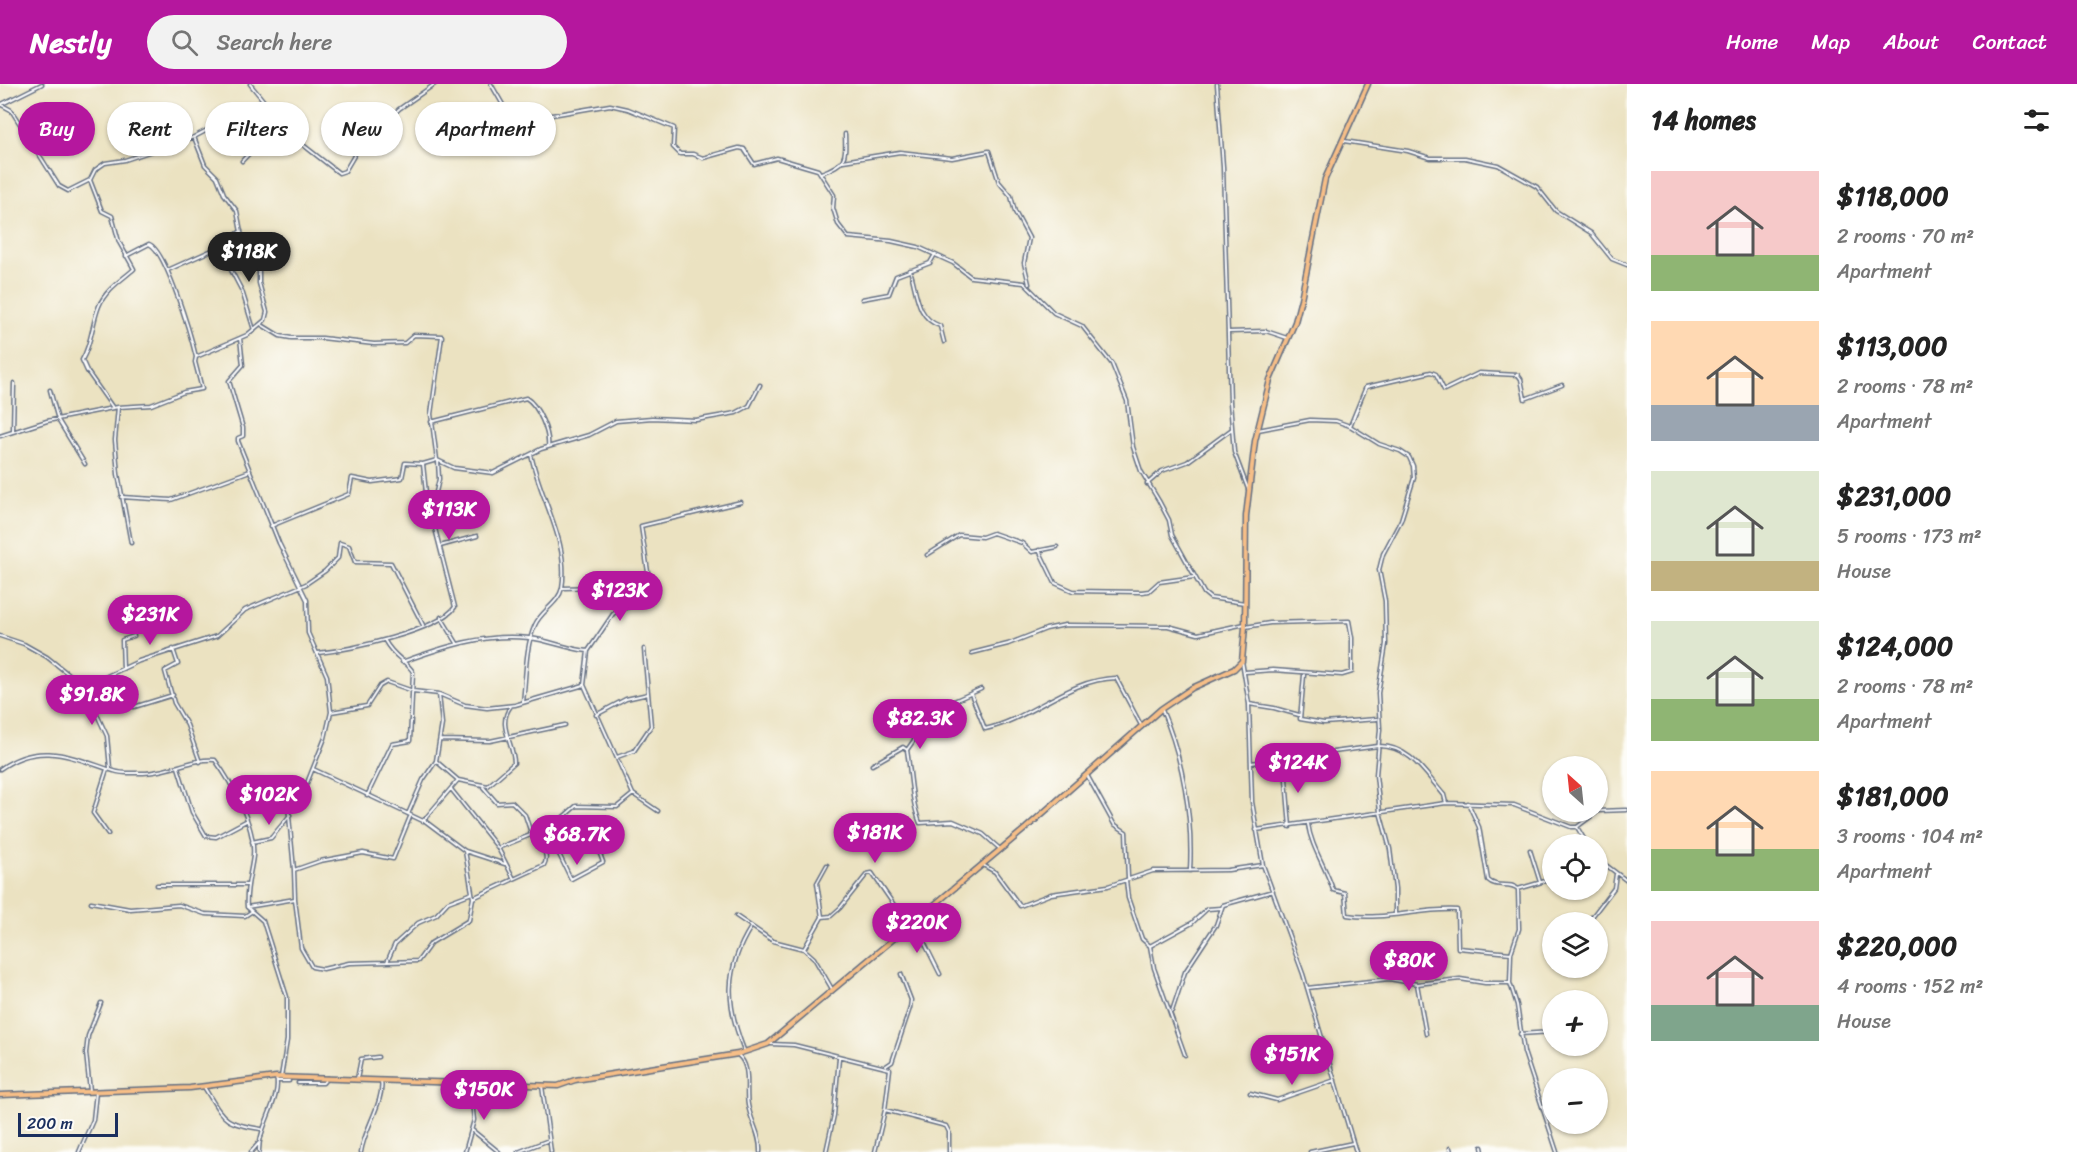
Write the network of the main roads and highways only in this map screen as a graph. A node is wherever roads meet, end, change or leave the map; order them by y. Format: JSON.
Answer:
{"nodes":[{"id":1,"x":1368,"y":84,"type":"edge"},
{"id":2,"x":0,"y":1095,"type":"edge"}],
"edges":[{"from":1,"to":2,"type":"main road"}]}
